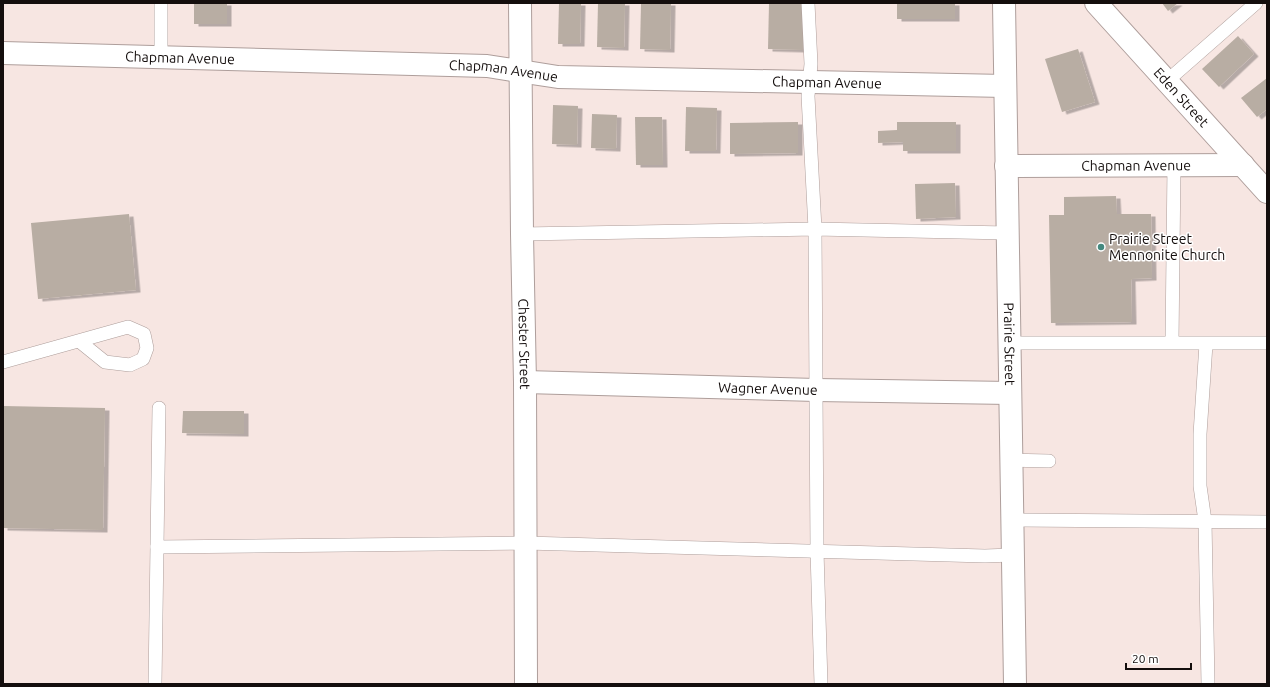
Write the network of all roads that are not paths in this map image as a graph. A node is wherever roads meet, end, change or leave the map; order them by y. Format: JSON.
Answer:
{"nodes":[{"id":1,"x":161,"y":3,"type":"edge"},
{"id":2,"x":520,"y":3,"type":"edge"},
{"id":3,"x":808,"y":3,"type":"edge"},
{"id":4,"x":1004,"y":3,"type":"edge"},
{"id":5,"x":1096,"y":3,"type":"edge"},
{"id":6,"x":1256,"y":3,"type":"edge"},
{"id":7,"x":3,"y":52,"type":"edge"},
{"id":8,"x":161,"y":56,"type":"junction"},
{"id":9,"x":520,"y":71,"type":"junction"},
{"id":10,"x":810,"y":81,"type":"junction"},
{"id":11,"x":1167,"y":81,"type":"junction"},
{"id":12,"x":1004,"y":86,"type":"junction"},
{"id":13,"x":1243,"y":165,"type":"junction"},
{"id":14,"x":1006,"y":166,"type":"junction"},
{"id":15,"x":1174,"y":166,"type":"junction"},
{"id":16,"x":1267,"y":192,"type":"edge"},
{"id":17,"x":815,"y":229,"type":"junction"},
{"id":18,"x":1007,"y":233,"type":"junction"},
{"id":19,"x":522,"y":234,"type":"junction"},
{"id":20,"x":79,"y":341,"type":"junction"},
{"id":21,"x":1172,"y":342,"type":"junction"},
{"id":22,"x":1009,"y":343,"type":"junction"},
{"id":23,"x":1267,"y":343,"type":"edge"},
{"id":24,"x":1206,"y":344,"type":"junction"},
{"id":25,"x":3,"y":362,"type":"edge"},
{"id":26,"x":525,"y":382,"type":"junction"},
{"id":27,"x":816,"y":390,"type":"junction"},
{"id":28,"x":1010,"y":393,"type":"junction"},
{"id":29,"x":159,"y":408,"type":"dead end"},
{"id":30,"x":1011,"y":460,"type":"junction"},
{"id":31,"x":1049,"y":461,"type":"dead end"},
{"id":32,"x":1012,"y":520,"type":"junction"},
{"id":33,"x":1205,"y":521,"type":"junction"},
{"id":34,"x":1267,"y":522,"type":"edge"},
{"id":35,"x":526,"y":543,"type":"junction"},
{"id":36,"x":157,"y":547,"type":"junction"},
{"id":37,"x":817,"y":551,"type":"junction"},
{"id":38,"x":1012,"y":556,"type":"junction"},
{"id":39,"x":155,"y":684,"type":"edge"},
{"id":40,"x":526,"y":684,"type":"edge"},
{"id":41,"x":821,"y":684,"type":"edge"},
{"id":42,"x":1014,"y":684,"type":"edge"},
{"id":43,"x":1208,"y":684,"type":"edge"}],
"edges":[{"from":1,"to":8,"type":"lane"},
{"from":2,"to":9,"type":"street","name":"Chester Street"},
{"from":3,"to":10,"type":"lane"},
{"from":4,"to":12,"type":"street","name":"Prairie Street"},
{"from":5,"to":11,"type":"street","name":"Eden Street"},
{"from":6,"to":11,"type":"lane"},
{"from":7,"to":8,"type":"street","name":"Chapman Avenue"},
{"from":8,"to":9,"type":"street","name":"Chapman Avenue"},
{"from":9,"to":10,"type":"street","name":"Chapman Avenue"},
{"from":9,"to":19,"type":"street","name":"Chester Street"},
{"from":10,"to":12,"type":"street","name":"Chapman Avenue"},
{"from":10,"to":17,"type":"lane"},
{"from":11,"to":13,"type":"street","name":"Eden Street"},
{"from":12,"to":14,"type":"street","name":"Prairie Street"},
{"from":13,"to":15,"type":"street","name":"Chapman Avenue"},
{"from":13,"to":16,"type":"street","name":"Eden Street"},
{"from":14,"to":15,"type":"street","name":"Chapman Avenue"},
{"from":14,"to":18,"type":"street","name":"Prairie Street"},
{"from":15,"to":21,"type":"lane"},
{"from":17,"to":18,"type":"lane"},
{"from":17,"to":19,"type":"lane"},
{"from":17,"to":27,"type":"lane"},
{"from":18,"to":22,"type":"street","name":"Prairie Street"},
{"from":19,"to":26,"type":"street","name":"Chester Street"},
{"from":20,"to":20,"type":"lane"},
{"from":20,"to":25,"type":"lane"},
{"from":21,"to":22,"type":"lane"},
{"from":21,"to":24,"type":"lane"},
{"from":22,"to":28,"type":"street","name":"Prairie Street"},
{"from":23,"to":24,"type":"lane"},
{"from":24,"to":33,"type":"lane"},
{"from":26,"to":27,"type":"street","name":"Wagner Avenue"},
{"from":26,"to":35,"type":"street","name":"Chester Street"},
{"from":27,"to":28,"type":"street","name":"Wagner Avenue"},
{"from":27,"to":37,"type":"lane"},
{"from":28,"to":30,"type":"street","name":"Prairie Street"},
{"from":29,"to":36,"type":"lane"},
{"from":30,"to":31,"type":"lane"},
{"from":30,"to":32,"type":"street","name":"Prairie Street"},
{"from":32,"to":33,"type":"lane"},
{"from":32,"to":38,"type":"street","name":"Prairie Street"},
{"from":33,"to":34,"type":"lane"},
{"from":33,"to":43,"type":"lane"},
{"from":35,"to":36,"type":"lane"},
{"from":35,"to":37,"type":"lane"},
{"from":35,"to":40,"type":"street","name":"Chester Street"},
{"from":36,"to":39,"type":"lane"},
{"from":37,"to":38,"type":"lane"},
{"from":37,"to":41,"type":"lane"},
{"from":38,"to":42,"type":"street","name":"Prairie Street"}]}
